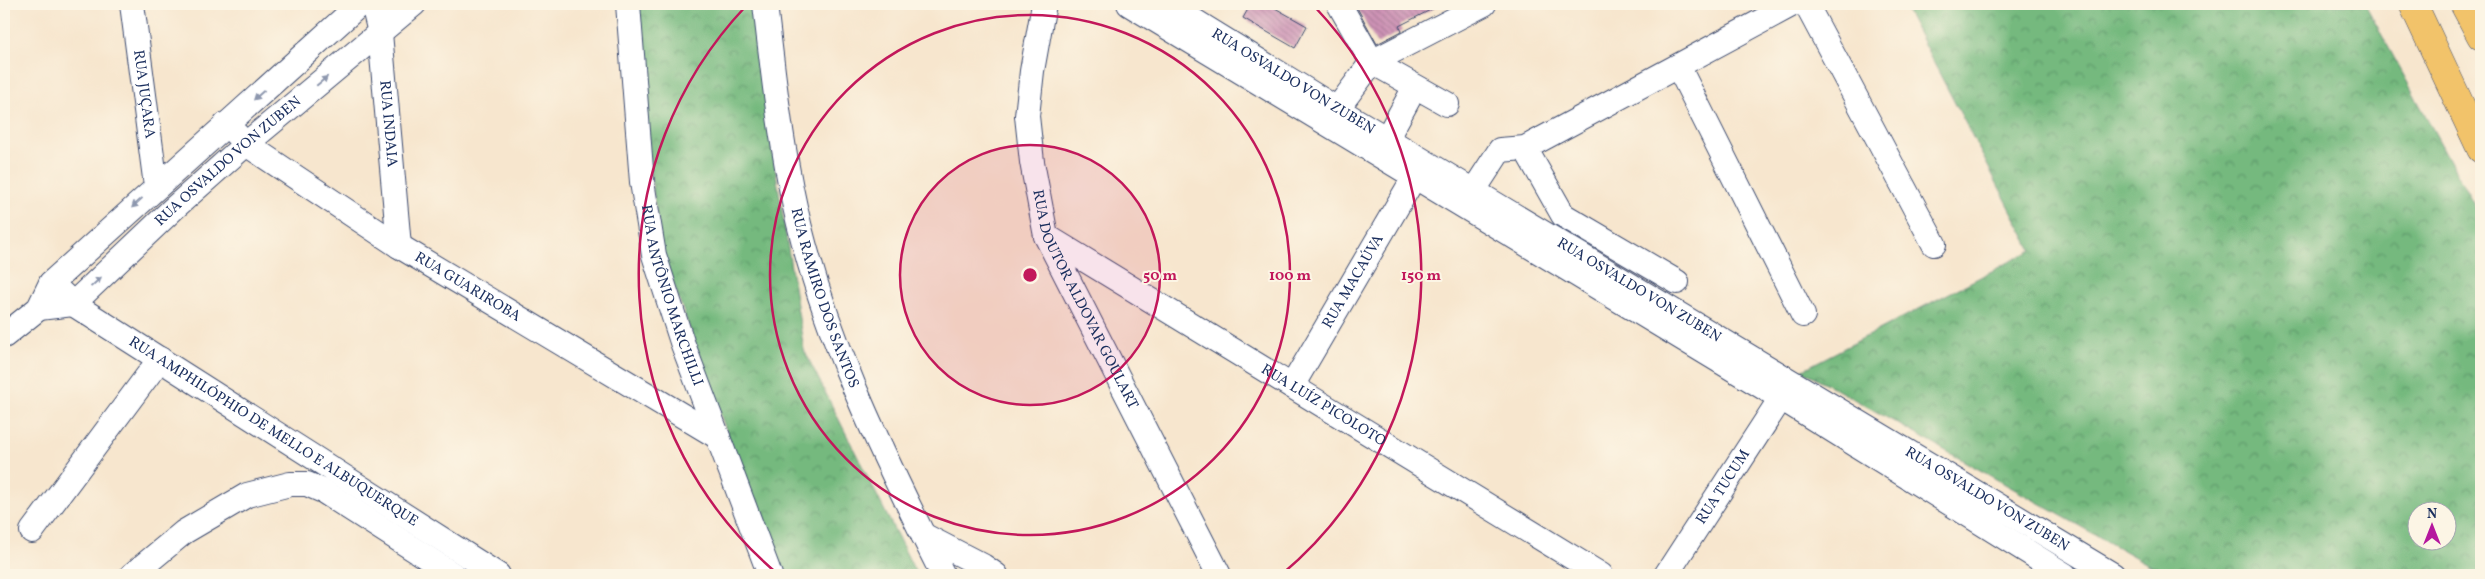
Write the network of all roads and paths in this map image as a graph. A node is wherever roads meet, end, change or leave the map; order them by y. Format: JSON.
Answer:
{"nodes":[{"id":1,"x":132,"y":4,"type":"edge"},
{"id":2,"x":360,"y":4,"type":"edge"},
{"id":3,"x":373,"y":4,"type":"edge"},
{"id":4,"x":414,"y":4,"type":"edge"},
{"id":5,"x":628,"y":4,"type":"edge"},
{"id":6,"x":765,"y":4,"type":"edge"},
{"id":7,"x":1044,"y":4,"type":"edge"},
{"id":8,"x":1129,"y":4,"type":"edge"},
{"id":9,"x":1167,"y":4,"type":"edge"},
{"id":10,"x":1339,"y":4,"type":"edge"},
{"id":11,"x":1484,"y":4,"type":"edge"},
{"id":12,"x":1793,"y":4,"type":"edge"},
{"id":13,"x":1806,"y":4,"type":"edge"},
{"id":14,"x":2413,"y":4,"type":"edge"},
{"id":15,"x":2464,"y":4,"type":"edge"},
{"id":16,"x":380,"y":33,"type":"junction"},
{"id":17,"x":2481,"y":36,"type":"edge"},
{"id":18,"x":1372,"y":62,"type":"junction"},
{"id":19,"x":1678,"y":66,"type":"junction"},
{"id":20,"x":1415,"y":87,"type":"junction"},
{"id":21,"x":1447,"y":104,"type":"dead end"},
{"id":22,"x":1337,"y":109,"type":"junction"},
{"id":23,"x":2481,"y":116,"type":"edge"},
{"id":24,"x":226,"y":124,"type":"junction"},
{"id":25,"x":1387,"y":138,"type":"junction"},
{"id":26,"x":246,"y":144,"type":"junction"},
{"id":27,"x":1525,"y":148,"type":"junction"},
{"id":28,"x":2481,"y":148,"type":"edge"},
{"id":29,"x":1415,"y":176,"type":"junction"},
{"id":30,"x":156,"y":186,"type":"junction"},
{"id":31,"x":1474,"y":190,"type":"junction"},
{"id":32,"x":1046,"y":236,"type":"junction"},
{"id":33,"x":1934,"y":244,"type":"dead end"},
{"id":34,"x":399,"y":246,"type":"junction"},
{"id":35,"x":1678,"y":282,"type":"dead end"},
{"id":36,"x":51,"y":283,"type":"junction"},
{"id":37,"x":73,"y":304,"type":"junction"},
{"id":38,"x":39,"y":308,"type":"junction"},
{"id":39,"x":1803,"y":315,"type":"dead end"},
{"id":40,"x":4,"y":336,"type":"edge"},
{"id":41,"x":160,"y":359,"type":"junction"},
{"id":42,"x":1292,"y":386,"type":"junction"},
{"id":43,"x":1781,"y":398,"type":"junction"},
{"id":44,"x":718,"y":437,"type":"junction"},
{"id":45,"x":32,"y":531,"type":"dead end"},
{"id":46,"x":923,"y":535,"type":"junction"},
{"id":47,"x":982,"y":572,"type":"edge"},
{"id":48,"x":132,"y":575,"type":"edge"},
{"id":49,"x":454,"y":575,"type":"edge"},
{"id":50,"x":498,"y":575,"type":"edge"},
{"id":51,"x":770,"y":575,"type":"edge"},
{"id":52,"x":943,"y":575,"type":"edge"},
{"id":53,"x":1219,"y":575,"type":"edge"},
{"id":54,"x":1601,"y":575,"type":"edge"},
{"id":55,"x":1666,"y":575,"type":"edge"},
{"id":56,"x":2065,"y":575,"type":"edge"},
{"id":57,"x":2114,"y":575,"type":"edge"}],
"edges":[{"from":1,"to":30,"type":"street","name":"RUA JUÇARA"},
{"from":2,"to":24,"type":"street","name":"RUA OSVALDO VON ZUBEN","one_way":true},
{"from":3,"to":16,"type":"street","name":"RUA INDAIA"},
{"from":4,"to":16,"type":"street","name":"RUA OSVALDO VON ZUBEN"},
{"from":5,"to":44,"type":"street","name":"RUA ANTÔNIO MARCHILLI"},
{"from":6,"to":46,"type":"street","name":"RUA RAMIRO DOS SANTOS"},
{"from":7,"to":32,"type":"street","name":"RUA DOUTOR ALDOVAR GOULART"},
{"from":8,"to":29,"type":"street","name":"RUA OSVALDO VON ZUBEN"},
{"from":9,"to":22,"type":"street","name":"RUA OSVALDO VON ZUBEN"},
{"from":10,"to":18,"type":"street"},
{"from":11,"to":18,"type":"street"},
{"from":12,"to":19,"type":"street"},
{"from":13,"to":33,"type":"street"},
{"from":14,"to":23,"type":"highway"},
{"from":14,"to":28,"type":"highway"},
{"from":15,"to":17,"type":"highway"},
{"from":26,"to":16,"type":"street","name":"RUA OSVALDO VON ZUBEN","one_way":true},
{"from":16,"to":34,"type":"street","name":"RUA INDAIA"},
{"from":18,"to":20,"type":"street"},
{"from":18,"to":22,"type":"street"},
{"from":19,"to":27,"type":"street"},
{"from":19,"to":39,"type":"street"},
{"from":20,"to":21,"type":"street"},
{"from":20,"to":25,"type":"street"},
{"from":22,"to":25,"type":"street","name":"RUA OSVALDO VON ZUBEN"},
{"from":24,"to":26,"type":"street","name":"RUA GUARIROBA"},
{"from":24,"to":30,"type":"street","name":"RUA OSVALDO VON ZUBEN"},
{"from":25,"to":31,"type":"street","name":"RUA OSVALDO VON ZUBEN"},
{"from":26,"to":34,"type":"street","name":"RUA GUARIROBA"},
{"from":37,"to":26,"type":"street","name":"RUA OSVALDO VON ZUBEN","one_way":true},
{"from":27,"to":31,"type":"street"},
{"from":27,"to":35,"type":"street"},
{"from":29,"to":42,"type":"street","name":"RUA MACAÚVA"},
{"from":29,"to":43,"type":"street","name":"RUA OSVALDO VON ZUBEN"},
{"from":30,"to":36,"type":"street","name":"RUA OSVALDO VON ZUBEN","one_way":true},
{"from":31,"to":57,"type":"street","name":"RUA OSVALDO VON ZUBEN"},
{"from":32,"to":42,"type":"street","name":"RUA LUÍZ PICOLOTO"},
{"from":32,"to":53,"type":"street","name":"RUA DOUTOR ALDOVAR GOULART"},
{"from":34,"to":44,"type":"street","name":"RUA GUARIROBA"},
{"from":36,"to":37,"type":"street","name":"RUA AMPHILÓPHIO DE MELLO E ALBUQUERQUE"},
{"from":36,"to":38,"type":"street","name":"RUA OSVALDO VON ZUBEN"},
{"from":37,"to":38,"type":"street"},
{"from":37,"to":41,"type":"street","name":"RUA AMPHILÓPHIO DE MELLO E ALBUQUERQUE"},
{"from":38,"to":40,"type":"street","name":"RUA OSVALDO VON ZUBEN"},
{"from":41,"to":45,"type":"street"},
{"from":41,"to":50,"type":"street","name":"RUA AMPHILÓPHIO DE MELLO E ALBUQUERQUE"},
{"from":42,"to":54,"type":"street","name":"RUA LUÍZ PICOLOTO"},
{"from":43,"to":55,"type":"street","name":"RUA TUCUM"},
{"from":43,"to":56,"type":"street","name":"RUA OSVALDO VON ZUBEN"},
{"from":44,"to":51,"type":"street","name":"RUA ANTÔNIO MARCHILLI"},
{"from":46,"to":47,"type":"street"},
{"from":46,"to":52,"type":"street","name":"RUA RAMIRO DOS SANTOS"},
{"from":48,"to":49,"type":"street"}]}
